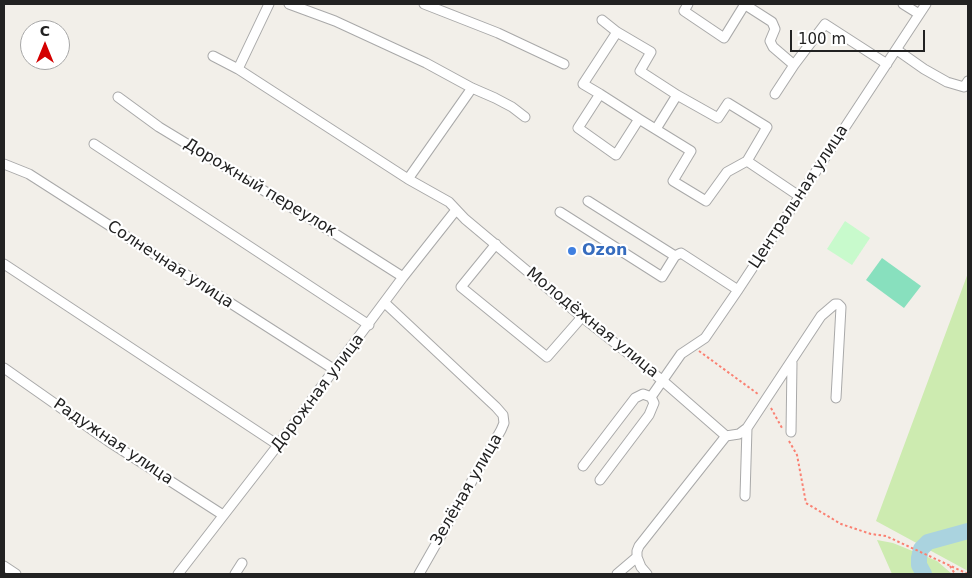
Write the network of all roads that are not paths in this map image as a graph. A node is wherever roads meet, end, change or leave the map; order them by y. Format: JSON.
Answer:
{"nodes":[{"id":1,"x":269,"y":4,"type":"edge"},
{"id":2,"x":289,"y":4,"type":"edge"},
{"id":3,"x":424,"y":4,"type":"edge"},
{"id":4,"x":688,"y":4,"type":"edge"},
{"id":5,"x":745,"y":4,"type":"edge"},
{"id":6,"x":903,"y":4,"type":"edge"},
{"id":7,"x":926,"y":4,"type":"edge"},
{"id":8,"x":919,"y":14,"type":"junction"},
{"id":9,"x":602,"y":20,"type":"dead end"},
{"id":10,"x":617,"y":32,"type":"junction"},
{"id":11,"x":897,"y":50,"type":"junction"},
{"id":12,"x":213,"y":56,"type":"dead end"},
{"id":13,"x":564,"y":64,"type":"dead end"},
{"id":14,"x":887,"y":64,"type":"junction"},
{"id":15,"x":794,"y":65,"type":"junction"},
{"id":16,"x":238,"y":69,"type":"junction"},
{"id":17,"x":968,"y":81,"type":"edge"},
{"id":18,"x":472,"y":88,"type":"junction"},
{"id":19,"x":600,"y":94,"type":"junction"},
{"id":20,"x":677,"y":94,"type":"junction"},
{"id":21,"x":775,"y":94,"type":"dead end"},
{"id":22,"x":118,"y":97,"type":"dead end"},
{"id":23,"x":525,"y":117,"type":"dead end"},
{"id":24,"x":639,"y":119,"type":"junction"},
{"id":25,"x":656,"y":130,"type":"junction"},
{"id":26,"x":94,"y":144,"type":"dead end"},
{"id":27,"x":747,"y":161,"type":"junction"},
{"id":28,"x":4,"y":164,"type":"edge"},
{"id":29,"x":408,"y":179,"type":"junction"},
{"id":30,"x":800,"y":196,"type":"junction"},
{"id":31,"x":588,"y":201,"type":"dead end"},
{"id":32,"x":456,"y":210,"type":"junction"},
{"id":33,"x":560,"y":212,"type":"dead end"},
{"id":34,"x":496,"y":244,"type":"junction"},
{"id":35,"x":675,"y":256,"type":"junction"},
{"id":36,"x":4,"y":264,"type":"edge"},
{"id":37,"x":403,"y":277,"type":"junction"},
{"id":38,"x":738,"y":290,"type":"junction"},
{"id":39,"x":384,"y":303,"type":"junction"},
{"id":40,"x":582,"y":317,"type":"junction"},
{"id":41,"x":369,"y":325,"type":"junction"},
{"id":42,"x":792,"y":362,"type":"junction"},
{"id":43,"x":4,"y":368,"type":"edge"},
{"id":44,"x":335,"y":370,"type":"junction"},
{"id":45,"x":663,"y":381,"type":"junction"},
{"id":46,"x":651,"y":397,"type":"junction"},
{"id":47,"x":836,"y":398,"type":"dead end"},
{"id":48,"x":747,"y":428,"type":"junction"},
{"id":49,"x":788,"y":434,"type":"road end"},
{"id":50,"x":726,"y":436,"type":"junction"},
{"id":51,"x":278,"y":445,"type":"junction"},
{"id":52,"x":583,"y":466,"type":"dead end"},
{"id":53,"x":600,"y":480,"type":"dead end"},
{"id":54,"x":745,"y":496,"type":"dead end"},
{"id":55,"x":223,"y":515,"type":"junction"},
{"id":56,"x":637,"y":557,"type":"junction"},
{"id":57,"x":242,"y":563,"type":"dead end"},
{"id":58,"x":4,"y":566,"type":"edge"},
{"id":59,"x":16,"y":574,"type":"edge"},
{"id":60,"x":178,"y":574,"type":"edge"},
{"id":61,"x":235,"y":574,"type":"edge"},
{"id":62,"x":419,"y":574,"type":"edge"},
{"id":63,"x":616,"y":574,"type":"edge"},
{"id":64,"x":648,"y":574,"type":"edge"}],
"edges":[{"from":1,"to":16,"type":"street"},
{"from":2,"to":18,"type":"street"},
{"from":3,"to":13,"type":"street"},
{"from":4,"to":5,"type":"street"},
{"from":5,"to":15,"type":"street"},
{"from":6,"to":8,"type":"street"},
{"from":7,"to":8,"type":"street","name":"Центральная улица"},
{"from":8,"to":11,"type":"street","name":"Центральная улица"},
{"from":9,"to":10,"type":"street"},
{"from":10,"to":19,"type":"street"},
{"from":10,"to":20,"type":"street"},
{"from":11,"to":14,"type":"street","name":"Центральная улица"},
{"from":11,"to":17,"type":"street"},
{"from":12,"to":16,"type":"street","name":"Молодёжная улица"},
{"from":14,"to":15,"type":"street"},
{"from":14,"to":30,"type":"street","name":"Центральная улица"},
{"from":15,"to":21,"type":"street"},
{"from":16,"to":29,"type":"street","name":"Молодёжная улица"},
{"from":18,"to":23,"type":"street"},
{"from":18,"to":29,"type":"street"},
{"from":19,"to":24,"type":"street"},
{"from":19,"to":24,"type":"street"},
{"from":20,"to":25,"type":"street"},
{"from":20,"to":27,"type":"street"},
{"from":22,"to":37,"type":"street","name":"Дорожный переулок"},
{"from":24,"to":25,"type":"street"},
{"from":25,"to":27,"type":"street"},
{"from":26,"to":41,"type":"street"},
{"from":27,"to":30,"type":"street"},
{"from":28,"to":44,"type":"street","name":"Солнечная улица"},
{"from":29,"to":32,"type":"street","name":"Молодёжная улица"},
{"from":30,"to":38,"type":"street","name":"Центральная улица"},
{"from":31,"to":35,"type":"street"},
{"from":32,"to":34,"type":"street","name":"Молодёжная улица"},
{"from":32,"to":37,"type":"street","name":"Дорожная улица"},
{"from":33,"to":35,"type":"street"},
{"from":34,"to":40,"type":"street","name":"Молодёжная улица"},
{"from":34,"to":40,"type":"street"},
{"from":35,"to":38,"type":"street"},
{"from":36,"to":51,"type":"street"},
{"from":37,"to":39,"type":"street","name":"Дорожная улица"},
{"from":38,"to":45,"type":"street","name":"Центральная улица"},
{"from":39,"to":41,"type":"street","name":"Дорожная улица"},
{"from":39,"to":62,"type":"street","name":"Зелёная улица"},
{"from":40,"to":45,"type":"street","name":"Молодёжная улица"},
{"from":41,"to":44,"type":"street","name":"Дорожная улица"},
{"from":42,"to":47,"type":"street"},
{"from":42,"to":48,"type":"street"},
{"from":42,"to":49,"type":"street"},
{"from":43,"to":55,"type":"street","name":"Радужная улица"},
{"from":44,"to":51,"type":"street","name":"Дорожная улица"},
{"from":45,"to":46,"type":"street","name":"Центральная улица"},
{"from":45,"to":50,"type":"street","name":"Молодёжная улица"},
{"from":46,"to":52,"type":"street"},
{"from":46,"to":53,"type":"street"},
{"from":48,"to":50,"type":"street"},
{"from":48,"to":54,"type":"street"},
{"from":50,"to":56,"type":"street"},
{"from":51,"to":55,"type":"street","name":"Дорожная улица"},
{"from":55,"to":60,"type":"street","name":"Дорожная улица"},
{"from":56,"to":63,"type":"street"},
{"from":56,"to":64,"type":"street"},
{"from":57,"to":61,"type":"street"},
{"from":58,"to":59,"type":"street"}]}
